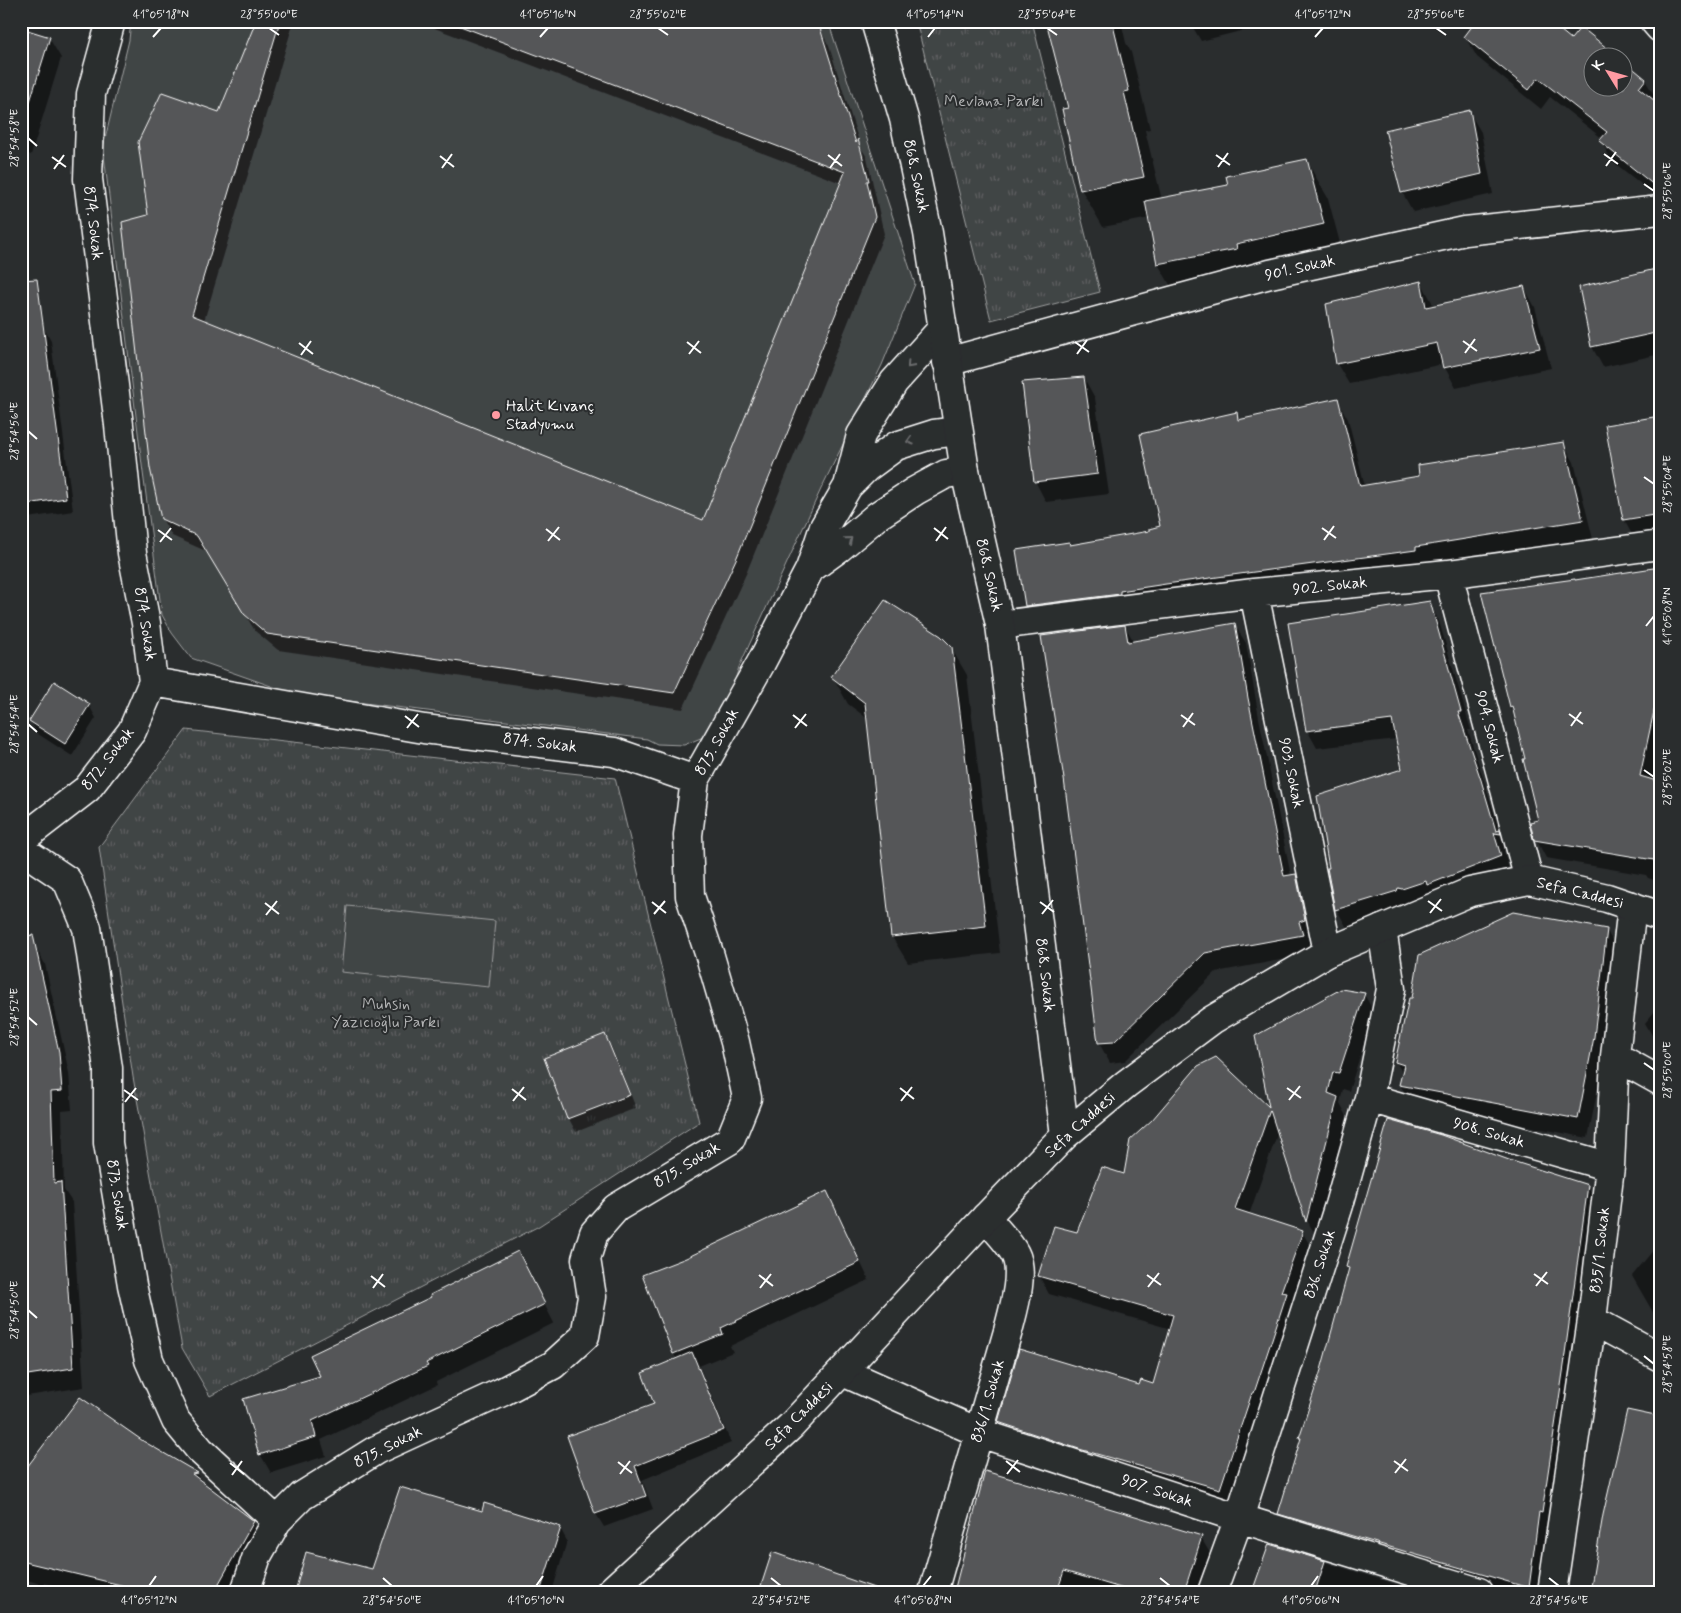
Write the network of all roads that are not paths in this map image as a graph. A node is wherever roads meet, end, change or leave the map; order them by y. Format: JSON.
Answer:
{"nodes":[{"id":1,"x":111,"y":21,"type":"edge"},
{"id":2,"x":874,"y":21,"type":"edge"},
{"id":3,"x":1654,"y":21,"type":"edge"},
{"id":4,"x":1660,"y":28,"type":"edge"},
{"id":5,"x":1660,"y":210,"type":"edge"},
{"id":6,"x":942,"y":328,"type":"junction"},
{"id":7,"x":947,"y":362,"type":"junction"},
{"id":8,"x":958,"y":431,"type":"junction"},
{"id":9,"x":965,"y":471,"type":"junction"},
{"id":10,"x":848,"y":486,"type":"junction"},
{"id":11,"x":1660,"y":545,"type":"edge"},
{"id":12,"x":810,"y":569,"type":"junction"},
{"id":13,"x":1448,"y":574,"type":"junction"},
{"id":14,"x":1254,"y":593,"type":"junction"},
{"id":15,"x":1000,"y":625,"type":"junction"},
{"id":16,"x":154,"y":682,"type":"junction"},
{"id":17,"x":695,"y":780,"type":"junction"},
{"id":18,"x":21,"y":840,"type":"edge"},
{"id":19,"x":21,"y":849,"type":"edge"},
{"id":20,"x":1529,"y":880,"type":"junction"},
{"id":21,"x":1632,"y":906,"type":"junction"},
{"id":22,"x":1660,"y":916,"type":"edge"},
{"id":23,"x":1382,"y":929,"type":"junction"},
{"id":24,"x":1328,"y":952,"type":"junction"},
{"id":25,"x":1615,"y":1056,"type":"junction"},
{"id":26,"x":1660,"y":1081,"type":"edge"},
{"id":27,"x":1369,"y":1098,"type":"junction"},
{"id":28,"x":1065,"y":1135,"type":"junction"},
{"id":29,"x":1610,"y":1167,"type":"junction"},
{"id":30,"x":986,"y":1217,"type":"junction"},
{"id":31,"x":1592,"y":1320,"type":"junction"},
{"id":32,"x":1660,"y":1358,"type":"edge"},
{"id":33,"x":843,"y":1372,"type":"junction"},
{"id":34,"x":980,"y":1433,"type":"junction"},
{"id":35,"x":1239,"y":1518,"type":"junction"},
{"id":36,"x":277,"y":1521,"type":"junction"},
{"id":37,"x":611,"y":1590,"type":"edge"},
{"id":38,"x":245,"y":1592,"type":"edge"},
{"id":39,"x":933,"y":1592,"type":"edge"},
{"id":40,"x":1212,"y":1592,"type":"edge"},
{"id":41,"x":1479,"y":1592,"type":"edge"},
{"id":42,"x":1552,"y":1592,"type":"edge"}],
"edges":[{"from":1,"to":16,"type":"street","name":"874. Sokak"},
{"from":2,"to":6,"type":"street","name":"868. Sokak"},
{"from":3,"to":4,"type":"street"},
{"from":5,"to":7,"type":"street","name":"901. Sokak"},
{"from":6,"to":7,"type":"street","name":"868. Sokak"},
{"from":6,"to":10,"type":"street","one_way":true},
{"from":7,"to":8,"type":"street","name":"868. Sokak"},
{"from":8,"to":9,"type":"street","name":"868. Sokak"},
{"from":8,"to":10,"type":"street","one_way":true},
{"from":12,"to":9,"type":"street","one_way":true},
{"from":9,"to":15,"type":"street","name":"868. Sokak"},
{"from":10,"to":12,"type":"street","name":"875. Sokak"},
{"from":11,"to":13,"type":"street","name":"902. Sokak"},
{"from":12,"to":17,"type":"street","name":"875. Sokak"},
{"from":13,"to":14,"type":"street","name":"902. Sokak"},
{"from":13,"to":20,"type":"street","name":"904. Sokak"},
{"from":14,"to":15,"type":"street","name":"902. Sokak"},
{"from":14,"to":24,"type":"street","name":"903. Sokak"},
{"from":15,"to":28,"type":"street","name":"868. Sokak"},
{"from":16,"to":17,"type":"street","name":"874. Sokak"},
{"from":16,"to":18,"type":"street","name":"872. Sokak"},
{"from":17,"to":36,"type":"street","name":"875. Sokak"},
{"from":19,"to":36,"type":"street","name":"873. Sokak"},
{"from":20,"to":21,"type":"street","name":"Sefa Caddesi"},
{"from":20,"to":23,"type":"street","name":"Sefa Caddesi"},
{"from":21,"to":22,"type":"street","name":"Sefa Caddesi"},
{"from":21,"to":25,"type":"street","name":"835/1. Sokak"},
{"from":23,"to":24,"type":"street","name":"Sefa Caddesi"},
{"from":23,"to":27,"type":"street","name":"836. Sokak"},
{"from":24,"to":28,"type":"street","name":"Sefa Caddesi"},
{"from":25,"to":26,"type":"street"},
{"from":25,"to":29,"type":"street","name":"835/1. Sokak"},
{"from":27,"to":29,"type":"street","name":"908. Sokak"},
{"from":27,"to":35,"type":"street","name":"836. Sokak"},
{"from":28,"to":30,"type":"street","name":"Sefa Caddesi"},
{"from":29,"to":31,"type":"street","name":"835/1. Sokak"},
{"from":30,"to":33,"type":"street","name":"Sefa Caddesi"},
{"from":30,"to":34,"type":"street","name":"836/1. Sokak"},
{"from":31,"to":32,"type":"street"},
{"from":31,"to":42,"type":"street","name":"835/1. Sokak"},
{"from":33,"to":34,"type":"street","name":"907. Sokak"},
{"from":33,"to":37,"type":"street","name":"Sefa Caddesi"},
{"from":34,"to":35,"type":"street","name":"907. Sokak"},
{"from":34,"to":39,"type":"street","name":"836/1. Sokak"},
{"from":35,"to":40,"type":"street","name":"836. Sokak"},
{"from":35,"to":41,"type":"street","name":"907. Sokak"},
{"from":36,"to":38,"type":"street","name":"875. Sokak"}]}
